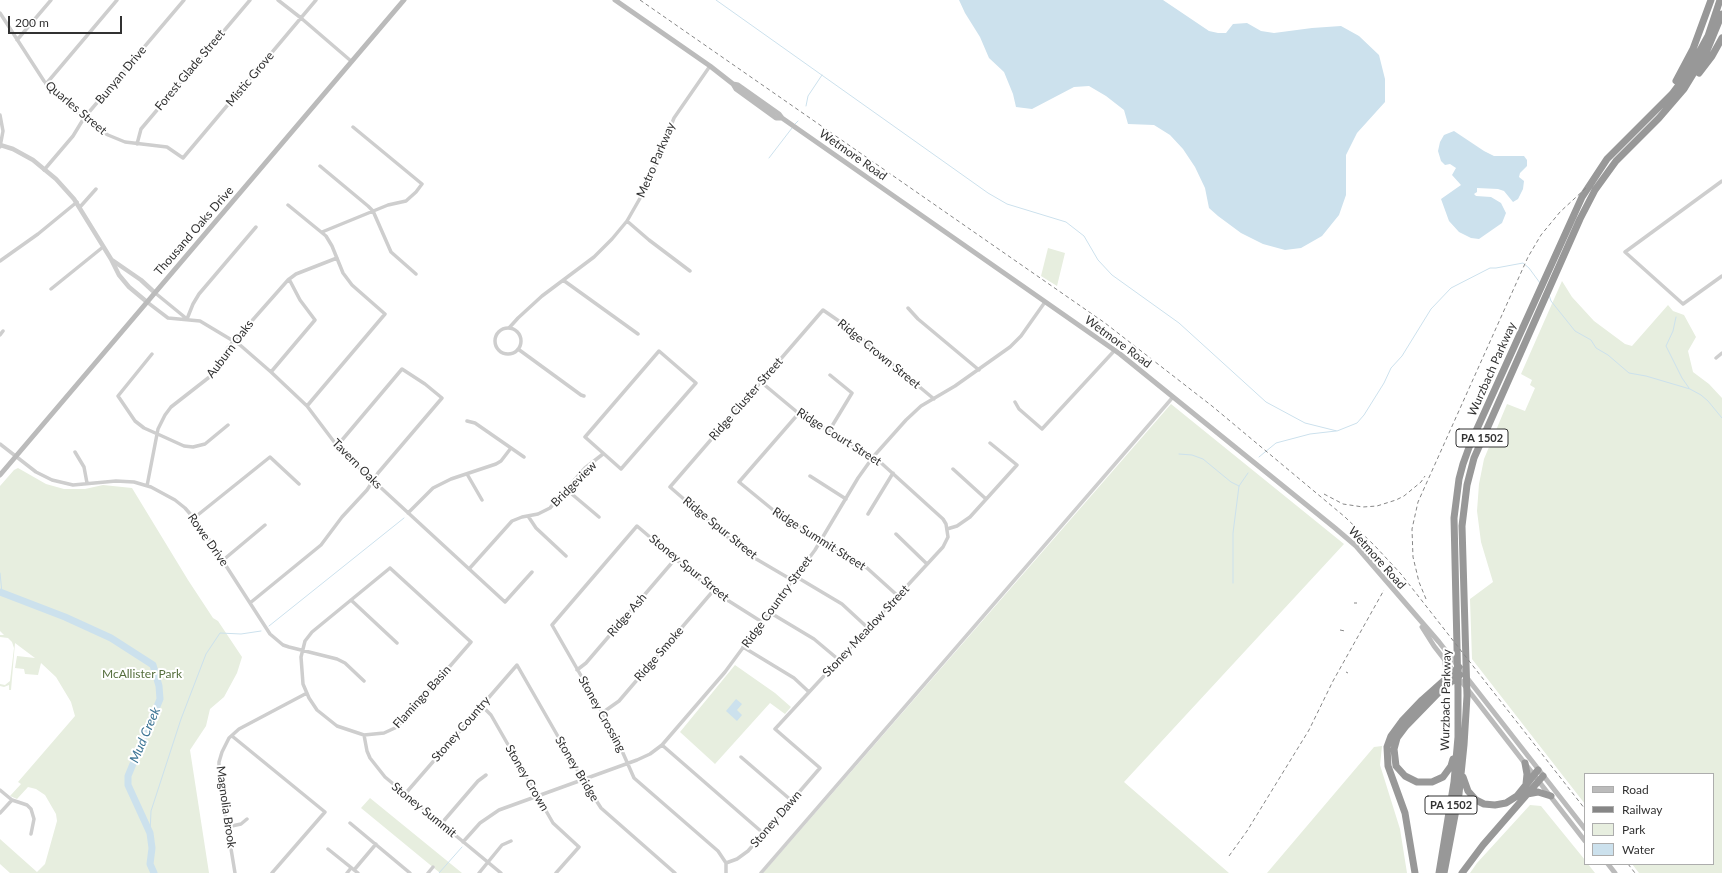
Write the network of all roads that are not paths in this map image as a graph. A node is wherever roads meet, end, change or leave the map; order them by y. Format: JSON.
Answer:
{"nodes":[{"id":1,"x":50,"y":0,"type":"edge"},
{"id":2,"x":117,"y":0,"type":"edge"},
{"id":3,"x":184,"y":0,"type":"edge"},
{"id":4,"x":250,"y":0,"type":"edge"},
{"id":5,"x":278,"y":0,"type":"edge"},
{"id":6,"x":316,"y":0,"type":"edge"},
{"id":7,"x":404,"y":0,"type":"edge"},
{"id":8,"x":615,"y":0,"type":"edge"},
{"id":9,"x":1711,"y":0,"type":"edge"},
{"id":10,"x":1720,"y":0,"type":"edge"},
{"id":11,"x":0,"y":13,"type":"edge"},
{"id":12,"x":1722,"y":14,"type":"edge"},
{"id":13,"x":301,"y":18,"type":"junction"},
{"id":14,"x":1722,"y":38,"type":"edge"},
{"id":15,"x":17,"y":40,"type":"junction"},
{"id":16,"x":351,"y":61,"type":"junction"},
{"id":17,"x":710,"y":66,"type":"junction"},
{"id":18,"x":46,"y":84,"type":"junction"},
{"id":19,"x":1684,"y":89,"type":"junction"},
{"id":20,"x":1662,"y":104,"type":"junction"},
{"id":21,"x":0,"y":115,"type":"edge"},
{"id":22,"x":84,"y":118,"type":"junction"},
{"id":23,"x":353,"y":127,"type":"dead end"},
{"id":24,"x":137,"y":144,"type":"junction"},
{"id":25,"x":0,"y":146,"type":"edge"},
{"id":26,"x":183,"y":158,"type":"joint"},
{"id":27,"x":320,"y":166,"type":"dead end"},
{"id":28,"x":44,"y":170,"type":"junction"},
{"id":29,"x":1722,"y":181,"type":"edge"},
{"id":30,"x":96,"y":190,"type":"dead end"},
{"id":31,"x":77,"y":202,"type":"junction"},
{"id":32,"x":288,"y":205,"type":"dead end"},
{"id":33,"x":80,"y":207,"type":"junction"},
{"id":34,"x":373,"y":211,"type":"junction"},
{"id":35,"x":627,"y":220,"type":"junction"},
{"id":36,"x":256,"y":227,"type":"dead end"},
{"id":37,"x":322,"y":232,"type":"junction"},
{"id":38,"x":103,"y":247,"type":"junction"},
{"id":39,"x":337,"y":258,"type":"junction"},
{"id":40,"x":111,"y":259,"type":"junction"},
{"id":41,"x":0,"y":261,"type":"edge"},
{"id":42,"x":690,"y":271,"type":"dead end"},
{"id":43,"x":416,"y":274,"type":"dead end"},
{"id":44,"x":1722,"y":276,"type":"edge"},
{"id":45,"x":289,"y":279,"type":"junction"},
{"id":46,"x":563,"y":280,"type":"junction"},
{"id":47,"x":51,"y":289,"type":"dead end"},
{"id":48,"x":154,"y":292,"type":"junction"},
{"id":49,"x":146,"y":302,"type":"junction"},
{"id":50,"x":1045,"y":302,"type":"junction"},
{"id":51,"x":908,"y":308,"type":"dead end"},
{"id":52,"x":823,"y":310,"type":"joint"},
{"id":53,"x":187,"y":319,"type":"junction"},
{"id":54,"x":509,"y":328,"type":"junction"},
{"id":55,"x":3,"y":331,"type":"dead end"},
{"id":56,"x":638,"y":334,"type":"dead end"},
{"id":57,"x":0,"y":335,"type":"edge"},
{"id":58,"x":234,"y":341,"type":"junction"},
{"id":59,"x":518,"y":349,"type":"junction"},
{"id":60,"x":1115,"y":350,"type":"junction"},
{"id":61,"x":152,"y":354,"type":"dead end"},
{"id":62,"x":1722,"y":354,"type":"edge"},
{"id":63,"x":1716,"y":358,"type":"dead end"},
{"id":64,"x":979,"y":370,"type":"junction"},
{"id":65,"x":271,"y":372,"type":"junction"},
{"id":66,"x":830,"y":375,"type":"dead end"},
{"id":67,"x":761,"y":382,"type":"junction"},
{"id":68,"x":584,"y":396,"type":"dead end"},
{"id":69,"x":1173,"y":397,"type":"junction"},
{"id":70,"x":934,"y":399,"type":"junction"},
{"id":71,"x":1015,"y":402,"type":"dead end"},
{"id":72,"x":307,"y":406,"type":"junction"},
{"id":73,"x":799,"y":413,"type":"junction"},
{"id":74,"x":467,"y":421,"type":"dead end"},
{"id":75,"x":228,"y":425,"type":"dead end"},
{"id":76,"x":829,"y":431,"type":"junction"},
{"id":77,"x":157,"y":434,"type":"junction"},
{"id":78,"x":990,"y":443,"type":"dead end"},
{"id":79,"x":0,"y":444,"type":"edge"},
{"id":80,"x":337,"y":446,"type":"junction"},
{"id":81,"x":511,"y":448,"type":"junction"},
{"id":82,"x":75,"y":452,"type":"dead end"},
{"id":83,"x":603,"y":454,"type":"junction"},
{"id":84,"x":16,"y":457,"type":"junction"},
{"id":85,"x":524,"y":457,"type":"dead end"},
{"id":86,"x":873,"y":457,"type":"junction"},
{"id":87,"x":953,"y":469,"type":"dead end"},
{"id":88,"x":893,"y":473,"type":"junction"},
{"id":89,"x":467,"y":474,"type":"junction"},
{"id":90,"x":0,"y":475,"type":"edge"},
{"id":91,"x":810,"y":476,"type":"dead end"},
{"id":92,"x":374,"y":481,"type":"junction"},
{"id":93,"x":86,"y":483,"type":"junction"},
{"id":94,"x":299,"y":484,"type":"dead end"},
{"id":95,"x":147,"y":486,"type":"junction"},
{"id":96,"x":670,"y":487,"type":"joint"},
{"id":97,"x":566,"y":490,"type":"junction"},
{"id":98,"x":846,"y":498,"type":"junction"},
{"id":99,"x":986,"y":499,"type":"junction"},
{"id":100,"x":482,"y":500,"type":"dead end"},
{"id":101,"x":408,"y":513,"type":"junction"},
{"id":102,"x":868,"y":514,"type":"dead end"},
{"id":103,"x":528,"y":516,"type":"junction"},
{"id":104,"x":599,"y":517,"type":"dead end"},
{"id":105,"x":194,"y":518,"type":"junction"},
{"id":106,"x":265,"y":526,"type":"dead end"},
{"id":107,"x":947,"y":528,"type":"junction"},
{"id":108,"x":896,"y":534,"type":"dead end"},
{"id":109,"x":821,"y":540,"type":"junction"},
{"id":110,"x":566,"y":556,"type":"dead end"},
{"id":111,"x":676,"y":558,"type":"junction"},
{"id":112,"x":222,"y":560,"type":"junction"},
{"id":113,"x":927,"y":564,"type":"junction"},
{"id":114,"x":469,"y":569,"type":"junction"},
{"id":115,"x":532,"y":572,"type":"dead end"},
{"id":116,"x":794,"y":578,"type":"junction"},
{"id":117,"x":713,"y":591,"type":"junction"},
{"id":118,"x":898,"y":596,"type":"junction"},
{"id":119,"x":351,"y":600,"type":"junction"},
{"id":120,"x":250,"y":603,"type":"junction"},
{"id":121,"x":769,"y":612,"type":"junction"},
{"id":122,"x":1415,"y":616,"type":"junction"},
{"id":123,"x":762,"y":622,"type":"junction"},
{"id":124,"x":552,"y":625,"type":"joint"},
{"id":125,"x":868,"y":628,"type":"junction"},
{"id":126,"x":397,"y":643,"type":"dead end"},
{"id":127,"x":743,"y":647,"type":"junction"},
{"id":128,"x":302,"y":651,"type":"junction"},
{"id":129,"x":839,"y":660,"type":"junction"},
{"id":130,"x":1446,"y":660,"type":"junction"},
{"id":131,"x":517,"y":664,"type":"joint"},
{"id":132,"x":577,"y":670,"type":"junction"},
{"id":133,"x":1459,"y":672,"type":"junction"},
{"id":134,"x":1447,"y":677,"type":"junction"},
{"id":135,"x":364,"y":681,"type":"dead end"},
{"id":136,"x":1445,"y":687,"type":"junction"},
{"id":137,"x":1467,"y":688,"type":"junction"},
{"id":138,"x":810,"y":692,"type":"junction"},
{"id":139,"x":307,"y":693,"type":"junction"},
{"id":140,"x":481,"y":705,"type":"junction"},
{"id":141,"x":602,"y":712,"type":"junction"},
{"id":142,"x":364,"y":735,"type":"junction"},
{"id":143,"x":232,"y":736,"type":"junction"},
{"id":144,"x":1458,"y":737,"type":"junction"},
{"id":145,"x":662,"y":745,"type":"junction"},
{"id":146,"x":741,"y":757,"type":"dead end"},
{"id":147,"x":1525,"y":763,"type":"junction"},
{"id":148,"x":627,"y":764,"type":"junction"},
{"id":149,"x":820,"y":768,"type":"joint"},
{"id":150,"x":1462,"y":771,"type":"junction"},
{"id":151,"x":486,"y":775,"type":"dead end"},
{"id":152,"x":1538,"y":775,"type":"junction"},
{"id":153,"x":583,"y":780,"type":"junction"},
{"id":154,"x":1526,"y":784,"type":"junction"},
{"id":155,"x":0,"y":790,"type":"edge"},
{"id":156,"x":405,"y":794,"type":"junction"},
{"id":157,"x":1525,"y":795,"type":"junction"},
{"id":158,"x":538,"y":796,"type":"junction"},
{"id":159,"x":1550,"y":796,"type":"junction"},
{"id":160,"x":12,"y":800,"type":"junction"},
{"id":161,"x":792,"y":801,"type":"junction"},
{"id":162,"x":0,"y":813,"type":"edge"},
{"id":163,"x":247,"y":819,"type":"dead end"},
{"id":164,"x":350,"y":823,"type":"dead end"},
{"id":165,"x":441,"y":824,"type":"junction"},
{"id":166,"x":227,"y":826,"type":"junction"},
{"id":167,"x":1584,"y":829,"type":"edge"},
{"id":168,"x":763,"y":833,"type":"junction"},
{"id":169,"x":31,"y":834,"type":"dead end"},
{"id":170,"x":511,"y":840,"type":"dead end"},
{"id":171,"x":1584,"y":841,"type":"edge"},
{"id":172,"x":463,"y":842,"type":"junction"},
{"id":173,"x":376,"y":844,"type":"junction"},
{"id":174,"x":328,"y":849,"type":"dead end"},
{"id":175,"x":488,"y":862,"type":"junction"},
{"id":176,"x":726,"y":863,"type":"junction"},
{"id":177,"x":433,"y":867,"type":"dead end"},
{"id":178,"x":355,"y":870,"type":"edge"},
{"id":179,"x":235,"y":873,"type":"edge"},
{"id":180,"x":272,"y":873,"type":"edge"},
{"id":181,"x":347,"y":873,"type":"edge"},
{"id":182,"x":410,"y":873,"type":"edge"},
{"id":183,"x":428,"y":873,"type":"edge"},
{"id":184,"x":479,"y":873,"type":"edge"},
{"id":185,"x":501,"y":873,"type":"edge"},
{"id":186,"x":556,"y":873,"type":"edge"},
{"id":187,"x":675,"y":873,"type":"edge"},
{"id":188,"x":726,"y":873,"type":"edge"},
{"id":189,"x":761,"y":873,"type":"edge"},
{"id":190,"x":1415,"y":873,"type":"edge"},
{"id":191,"x":1439,"y":873,"type":"edge"},
{"id":192,"x":1444,"y":873,"type":"edge"},
{"id":193,"x":1462,"y":873,"type":"edge"}],
"edges":[{"from":1,"to":15,"type":"street"},
{"from":2,"to":18,"type":"street"},
{"from":3,"to":22,"type":"street","name":"Bunyan Drive"},
{"from":4,"to":24,"type":"street","name":"Forest Glade Street"},
{"from":5,"to":13,"type":"street"},
{"from":6,"to":13,"type":"street","name":"Mistic Grove"},
{"from":7,"to":16,"type":"main road","name":"Thousand Oaks Drive"},
{"from":8,"to":17,"type":"main road","name":"Wetmore Road"},
{"from":9,"to":20,"type":"highway"},
{"from":10,"to":20,"type":"highway","name":"Wurzbach Parkway","number":"PA 1502"},
{"from":11,"to":15,"type":"street","name":"Quarles Street"},
{"from":12,"to":19,"type":"highway","name":"Wurzbach Parkway","number":"PA 1502"},
{"from":13,"to":16,"type":"street"},
{"from":13,"to":26,"type":"street","name":"Mistic Grove"},
{"from":14,"to":19,"type":"highway"},
{"from":15,"to":18,"type":"street","name":"Quarles Street"},
{"from":16,"to":48,"type":"main road","name":"Thousand Oaks Drive"},
{"from":17,"to":35,"type":"street","name":"Metro Parkway"},
{"from":17,"to":50,"type":"main road","name":"Wetmore Road"},
{"from":18,"to":22,"type":"street","name":"Quarles Street"},
{"from":19,"to":150,"type":"highway","name":"Wurzbach Parkway","number":"PA 1502"},
{"from":20,"to":144,"type":"highway","name":"Wurzbach Parkway","number":"PA 1502"},
{"from":21,"to":25,"type":"street"},
{"from":22,"to":24,"type":"street","name":"Quarles Street"},
{"from":22,"to":28,"type":"street","name":"Bunyan Drive"},
{"from":23,"to":34,"type":"street"},
{"from":24,"to":26,"type":"street","name":"Quarles Street"},
{"from":25,"to":28,"type":"street","name":"Tavern Oaks"},
{"from":27,"to":34,"type":"street"},
{"from":28,"to":31,"type":"street","name":"Tavern Oaks"},
{"from":29,"to":44,"type":"street"},
{"from":30,"to":33,"type":"street"},
{"from":31,"to":33,"type":"street","name":"Tavern Oaks"},
{"from":31,"to":41,"type":"street"},
{"from":32,"to":37,"type":"street"},
{"from":33,"to":38,"type":"street","name":"Tavern Oaks"},
{"from":34,"to":37,"type":"street"},
{"from":34,"to":43,"type":"street"},
{"from":35,"to":42,"type":"street"},
{"from":35,"to":46,"type":"street","name":"Metro Parkway"},
{"from":36,"to":53,"type":"street"},
{"from":37,"to":39,"type":"street"},
{"from":38,"to":40,"type":"street","name":"Tavern Oaks"},
{"from":38,"to":47,"type":"street"},
{"from":39,"to":45,"type":"street","name":"Auburn Oaks"},
{"from":39,"to":72,"type":"street"},
{"from":40,"to":48,"type":"street","name":"Tavern Oaks"},
{"from":40,"to":49,"type":"street","name":"Tavern Oaks"},
{"from":45,"to":58,"type":"street","name":"Auburn Oaks"},
{"from":45,"to":65,"type":"street"},
{"from":46,"to":54,"type":"street","name":"Metro Parkway"},
{"from":46,"to":56,"type":"street"},
{"from":48,"to":49,"type":"main road","name":"Thousand Oaks Drive"},
{"from":48,"to":53,"type":"street","name":"Tavern Oaks"},
{"from":49,"to":53,"type":"street","name":"Tavern Oaks"},
{"from":49,"to":84,"type":"main road","name":"Thousand Oaks Drive"},
{"from":50,"to":60,"type":"main road","name":"Wetmore Road"},
{"from":50,"to":64,"type":"street","name":"Ridge Country Street"},
{"from":51,"to":64,"type":"street"},
{"from":52,"to":67,"type":"street","name":"Ridge Cluster Street"},
{"from":52,"to":70,"type":"street","name":"Ridge Crown Street"},
{"from":53,"to":58,"type":"street","name":"Tavern Oaks"},
{"from":54,"to":59,"type":"street"},
{"from":54,"to":59,"type":"street"},
{"from":55,"to":57,"type":"street"},
{"from":58,"to":65,"type":"street","name":"Tavern Oaks"},
{"from":58,"to":77,"type":"street","name":"Auburn Oaks"},
{"from":59,"to":68,"type":"street"},
{"from":60,"to":69,"type":"main road","name":"Wetmore Road"},
{"from":60,"to":71,"type":"street"},
{"from":61,"to":77,"type":"street"},
{"from":62,"to":63,"type":"street"},
{"from":64,"to":70,"type":"street","name":"Ridge Country Street"},
{"from":65,"to":72,"type":"street","name":"Tavern Oaks"},
{"from":66,"to":76,"type":"street"},
{"from":67,"to":73,"type":"street","name":"Ridge Court Street"},
{"from":67,"to":96,"type":"street","name":"Ridge Cluster Street"},
{"from":69,"to":122,"type":"main road","name":"Wetmore Road"},
{"from":69,"to":189,"type":"street"},
{"from":70,"to":86,"type":"street","name":"Ridge Country Street"},
{"from":72,"to":80,"type":"street","name":"Tavern Oaks"},
{"from":73,"to":76,"type":"street","name":"Ridge Court Street"},
{"from":73,"to":109,"type":"street","name":"Ridge Summit Street"},
{"from":74,"to":81,"type":"street"},
{"from":75,"to":77,"type":"street"},
{"from":76,"to":86,"type":"street","name":"Ridge Court Street"},
{"from":77,"to":95,"type":"street","name":"Auburn Oaks"},
{"from":78,"to":99,"type":"street"},
{"from":79,"to":84,"type":"street","name":"Rowe Drive"},
{"from":80,"to":92,"type":"street","name":"Tavern Oaks"},
{"from":80,"to":92,"type":"street"},
{"from":81,"to":85,"type":"street"},
{"from":81,"to":89,"type":"street"},
{"from":82,"to":93,"type":"street"},
{"from":83,"to":83,"type":"street"},
{"from":83,"to":97,"type":"street","name":"Bridgeview"},
{"from":84,"to":90,"type":"main road","name":"Thousand Oaks Drive"},
{"from":84,"to":93,"type":"street","name":"Rowe Drive"},
{"from":86,"to":88,"type":"street","name":"Ridge Court Street"},
{"from":86,"to":98,"type":"street","name":"Ridge Country Street"},
{"from":87,"to":99,"type":"street"},
{"from":88,"to":102,"type":"street"},
{"from":88,"to":107,"type":"street","name":"Ridge Court Street"},
{"from":89,"to":100,"type":"street"},
{"from":89,"to":101,"type":"street"},
{"from":91,"to":98,"type":"street"},
{"from":92,"to":101,"type":"street","name":"Tavern Oaks"},
{"from":92,"to":120,"type":"street"},
{"from":93,"to":95,"type":"street","name":"Rowe Drive"},
{"from":94,"to":105,"type":"street"},
{"from":95,"to":105,"type":"street","name":"Rowe Drive"},
{"from":96,"to":116,"type":"street","name":"Ridge Spur Street"},
{"from":97,"to":103,"type":"street","name":"Bridgeview"},
{"from":97,"to":104,"type":"street"},
{"from":98,"to":109,"type":"street","name":"Ridge Country Street"},
{"from":99,"to":107,"type":"street"},
{"from":101,"to":114,"type":"street","name":"Tavern Oaks"},
{"from":103,"to":110,"type":"street"},
{"from":103,"to":114,"type":"street","name":"Bridgeview"},
{"from":105,"to":112,"type":"street","name":"Rowe Drive"},
{"from":106,"to":112,"type":"street"},
{"from":107,"to":113,"type":"street","name":"Stoney Meadow Street"},
{"from":108,"to":113,"type":"street"},
{"from":109,"to":116,"type":"street","name":"Ridge Country Street"},
{"from":109,"to":118,"type":"street","name":"Ridge Summit Street"},
{"from":111,"to":117,"type":"street","name":"Stoney Spur Street"},
{"from":111,"to":124,"type":"street","name":"Stoney Spur Street"},
{"from":111,"to":132,"type":"street","name":"Ridge Ash"},
{"from":112,"to":120,"type":"street","name":"Rowe Drive"},
{"from":113,"to":118,"type":"street","name":"Stoney Meadow Street"},
{"from":114,"to":115,"type":"street","name":"Tavern Oaks"},
{"from":116,"to":121,"type":"street","name":"Ridge Country Street"},
{"from":116,"to":125,"type":"street","name":"Ridge Spur Street"},
{"from":117,"to":123,"type":"street","name":"Stoney Spur Street"},
{"from":117,"to":141,"type":"street","name":"Ridge Smoke"},
{"from":118,"to":125,"type":"street","name":"Stoney Meadow Street"},
{"from":119,"to":126,"type":"street"},
{"from":119,"to":128,"type":"street"},
{"from":119,"to":142,"type":"street","name":"Flamingo Basin"},
{"from":120,"to":128,"type":"street","name":"Rowe Drive"},
{"from":121,"to":123,"type":"street","name":"Ridge Country Street"},
{"from":121,"to":129,"type":"street"},
{"from":122,"to":130,"type":"main road","name":"Wetmore Road"},
{"from":122,"to":133,"type":"main road","name":"Wetmore Road"},
{"from":123,"to":127,"type":"street","name":"Ridge Country Street"},
{"from":124,"to":132,"type":"street","name":"Stoney Crossing"},
{"from":125,"to":129,"type":"street","name":"Stoney Meadow Street"},
{"from":127,"to":138,"type":"street"},
{"from":127,"to":145,"type":"street","name":"Ridge Country Street"},
{"from":128,"to":135,"type":"street","name":"Rowe Drive"},
{"from":128,"to":139,"type":"street"},
{"from":129,"to":138,"type":"street","name":"Stoney Meadow Street"},
{"from":130,"to":133,"type":"main road","name":"Wetmore Road"},
{"from":130,"to":134,"type":"highway"},
{"from":131,"to":140,"type":"street","name":"Stoney Country"},
{"from":131,"to":153,"type":"street","name":"Stoney Bridge"},
{"from":132,"to":141,"type":"street","name":"Stoney Crossing"},
{"from":133,"to":134,"type":"highway"},
{"from":133,"to":136,"type":"highway"},
{"from":133,"to":137,"type":"main road","name":"Wetmore Road"},
{"from":133,"to":152,"type":"main road","name":"Wetmore Road"},
{"from":134,"to":190,"type":"highway"},
{"from":136,"to":137,"type":"highway"},
{"from":136,"to":144,"type":"highway"},
{"from":137,"to":147,"type":"main road","name":"Wetmore Road"},
{"from":138,"to":149,"type":"street","name":"Stoney Meadow Street"},
{"from":139,"to":142,"type":"street"},
{"from":139,"to":143,"type":"street","name":"Magnolia Brook"},
{"from":140,"to":156,"type":"street","name":"Stoney Country"},
{"from":140,"to":158,"type":"street","name":"Stoney Crown"},
{"from":141,"to":148,"type":"street","name":"Stoney Crossing"},
{"from":142,"to":156,"type":"street","name":"Stoney Summit"},
{"from":143,"to":166,"type":"street","name":"Magnolia Brook"},
{"from":143,"to":180,"type":"street"},
{"from":144,"to":191,"type":"highway","name":"Wurzbach Parkway","number":"PA 1502"},
{"from":145,"to":148,"type":"street","name":"Ridge Country Street"},
{"from":145,"to":168,"type":"street"},
{"from":146,"to":161,"type":"street"},
{"from":147,"to":152,"type":"main road","name":"Wetmore Road"},
{"from":147,"to":154,"type":"highway"},
{"from":148,"to":153,"type":"street","name":"Ridge Country Street"},
{"from":148,"to":176,"type":"street","name":"Stoney Crossing"},
{"from":149,"to":161,"type":"street","name":"Stoney Dawn"},
{"from":150,"to":154,"type":"highway"},
{"from":150,"to":192,"type":"highway","name":"Wurzbach Parkway","number":"PA 1502"},
{"from":151,"to":165,"type":"street"},
{"from":152,"to":154,"type":"highway"},
{"from":152,"to":157,"type":"highway"},
{"from":152,"to":159,"type":"main road","name":"Wetmore Road"},
{"from":152,"to":167,"type":"main road","name":"Wetmore Road"},
{"from":153,"to":158,"type":"street","name":"Ridge Country Street"},
{"from":153,"to":187,"type":"street","name":"Stoney Bridge"},
{"from":155,"to":160,"type":"street"},
{"from":156,"to":165,"type":"street","name":"Stoney Summit"},
{"from":157,"to":159,"type":"highway"},
{"from":157,"to":193,"type":"highway"},
{"from":158,"to":172,"type":"street","name":"Ridge Country Street"},
{"from":158,"to":186,"type":"street","name":"Stoney Crown"},
{"from":159,"to":171,"type":"main road","name":"Wetmore Road"},
{"from":160,"to":162,"type":"street"},
{"from":160,"to":169,"type":"street"},
{"from":161,"to":168,"type":"street","name":"Stoney Dawn"},
{"from":163,"to":166,"type":"street"},
{"from":164,"to":173,"type":"street"},
{"from":165,"to":172,"type":"street","name":"Stoney Summit"},
{"from":166,"to":179,"type":"street","name":"Magnolia Brook"},
{"from":168,"to":176,"type":"street","name":"Stoney Dawn"},
{"from":170,"to":175,"type":"street"},
{"from":172,"to":175,"type":"street","name":"Stoney Summit"},
{"from":173,"to":178,"type":"street"},
{"from":173,"to":182,"type":"street"},
{"from":174,"to":178,"type":"street"},
{"from":175,"to":184,"type":"street"},
{"from":175,"to":185,"type":"street","name":"Stoney Summit"},
{"from":176,"to":188,"type":"street"},
{"from":177,"to":183,"type":"street"},
{"from":178,"to":181,"type":"street"}]}
